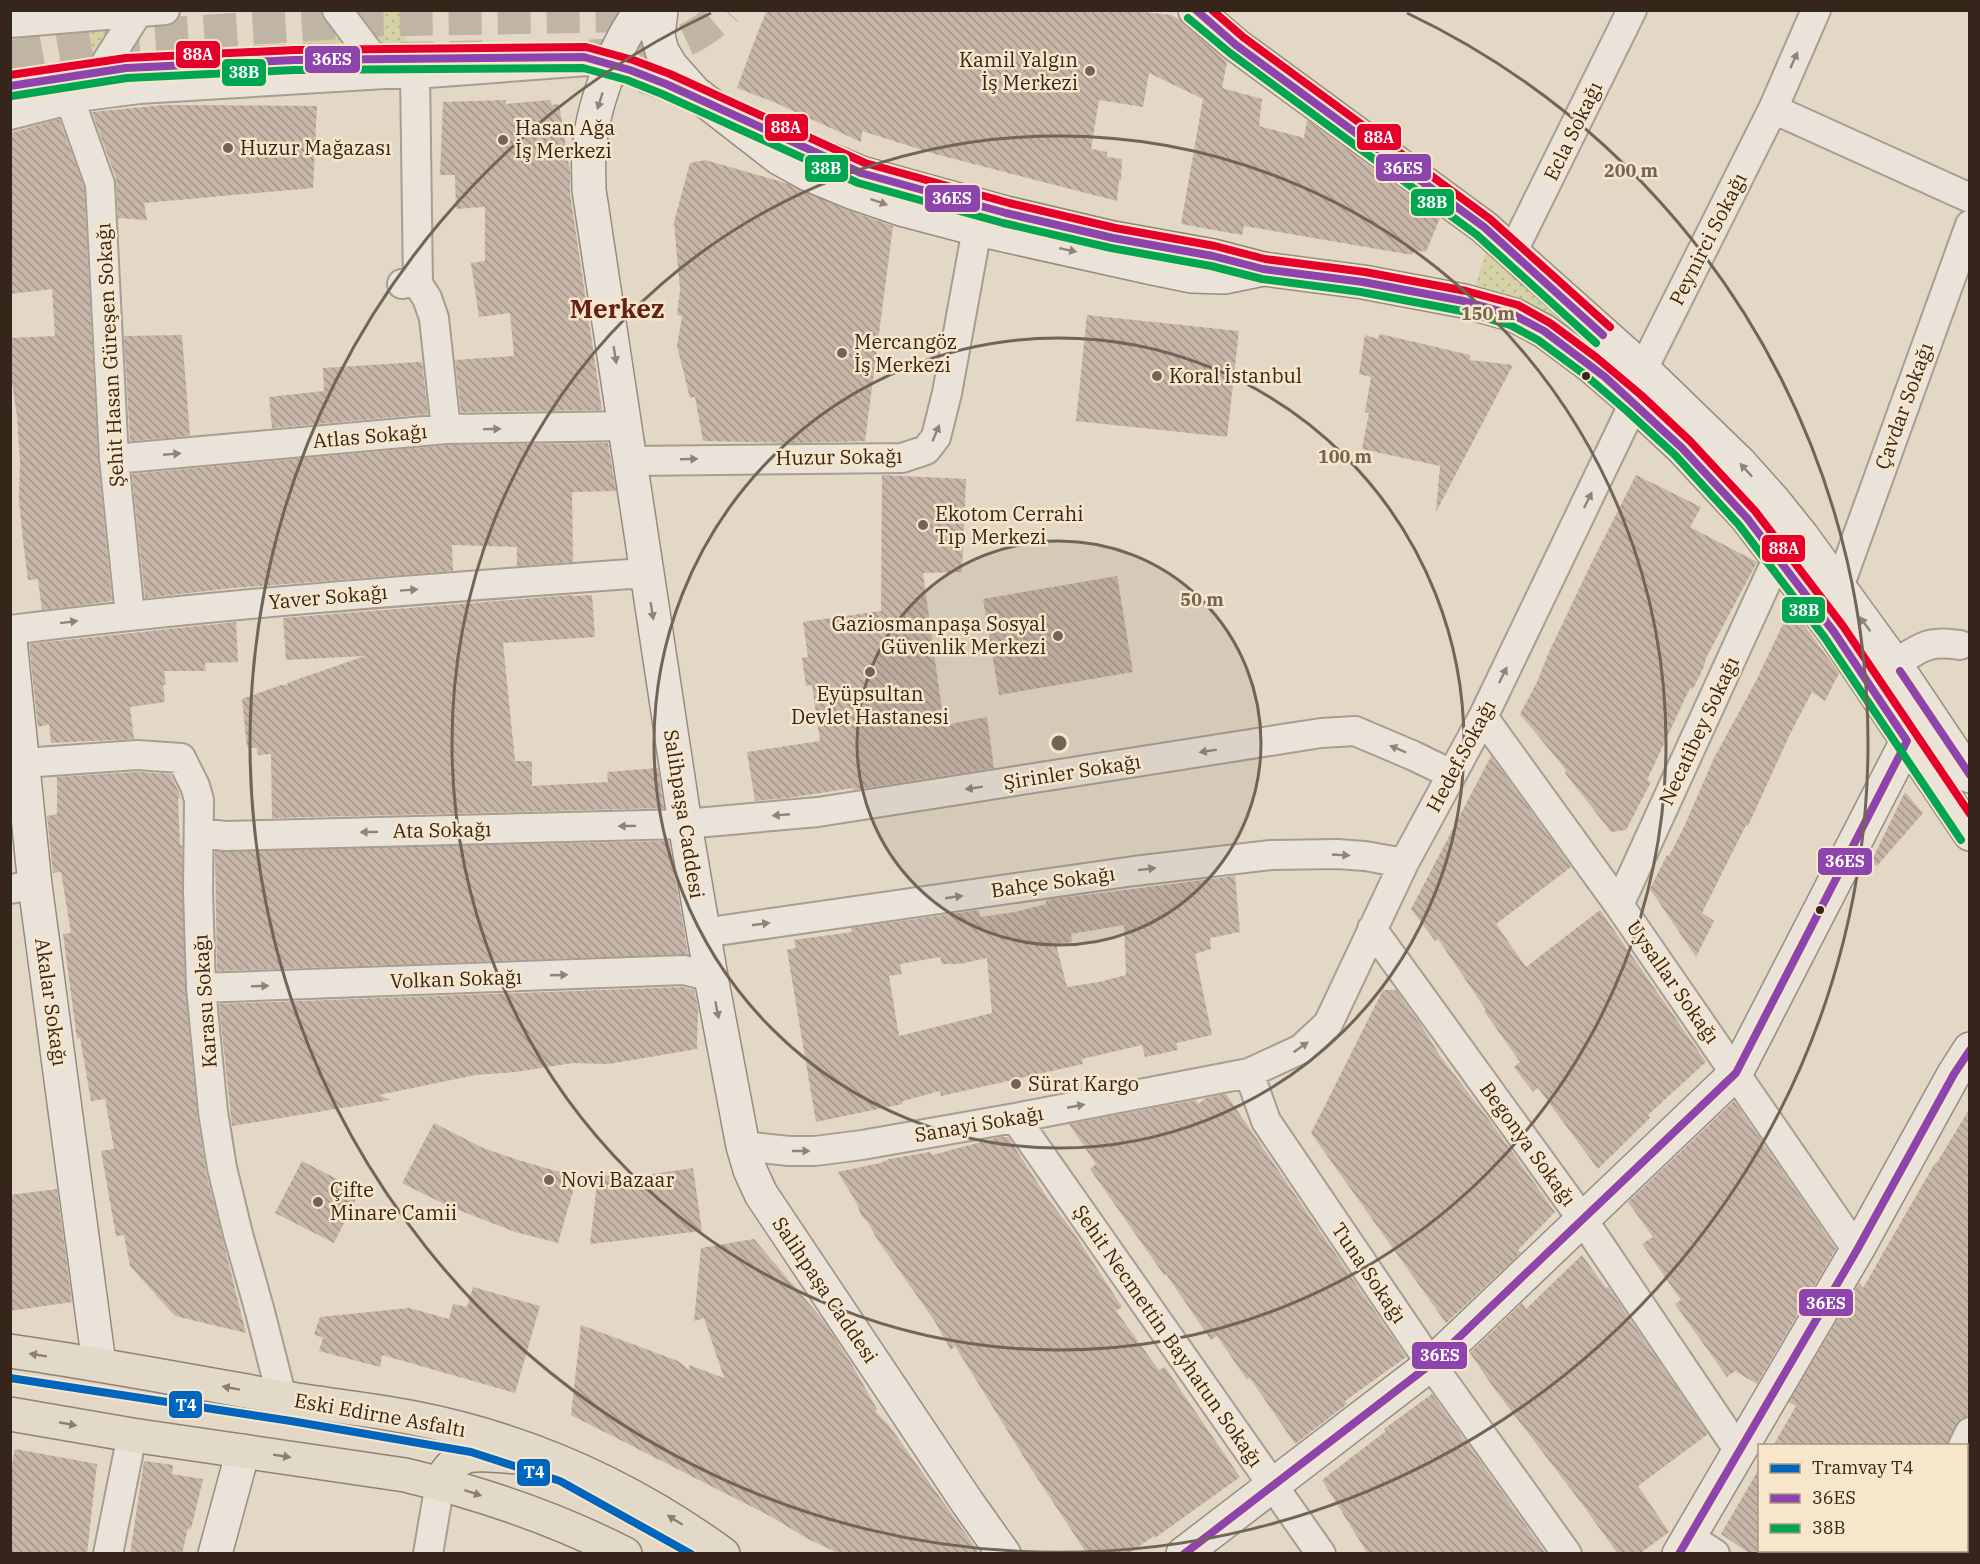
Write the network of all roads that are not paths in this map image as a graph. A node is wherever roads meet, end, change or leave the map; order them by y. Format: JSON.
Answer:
{"nodes":[{"id":1,"x":337,"y":10,"type":"edge"},
{"id":2,"x":642,"y":10,"type":"edge"},
{"id":3,"x":661,"y":10,"type":"edge"},
{"id":4,"x":1196,"y":10,"type":"edge"},
{"id":5,"x":1632,"y":10,"type":"edge"},
{"id":6,"x":1816,"y":10,"type":"edge"},
{"id":7,"x":152,"y":11,"type":"edge"},
{"id":8,"x":10,"y":23,"type":"edge"},
{"id":9,"x":615,"y":59,"type":"junction"},
{"id":10,"x":385,"y":74,"type":"junction"},
{"id":11,"x":415,"y":74,"type":"junction"},
{"id":12,"x":77,"y":98,"type":"junction"},
{"id":13,"x":1773,"y":109,"type":"junction"},
{"id":14,"x":10,"y":115,"type":"edge"},
{"id":15,"x":832,"y":161,"type":"tunnel mouth"},
{"id":16,"x":1970,"y":198,"type":"edge"},
{"id":17,"x":1970,"y":225,"type":"edge"},
{"id":18,"x":977,"y":229,"type":"junction"},
{"id":19,"x":1513,"y":251,"type":"junction"},
{"id":20,"x":1263,"y":269,"type":"junction"},
{"id":21,"x":1642,"y":369,"type":"junction"},
{"id":22,"x":1635,"y":403,"type":"junction"},
{"id":23,"x":626,"y":426,"type":"junction"},
{"id":24,"x":446,"y":429,"type":"junction"},
{"id":25,"x":114,"y":459,"type":"junction"},
{"id":26,"x":630,"y":461,"type":"junction"},
{"id":27,"x":1778,"y":557,"type":"junction"},
{"id":28,"x":647,"y":577,"type":"junction"},
{"id":29,"x":1839,"y":587,"type":"junction"},
{"id":30,"x":130,"y":615,"type":"junction"},
{"id":31,"x":10,"y":630,"type":"edge"},
{"id":32,"x":10,"y":640,"type":"edge"},
{"id":33,"x":1966,"y":641,"type":"edge"},
{"id":34,"x":1895,"y":664,"type":"junction"},
{"id":35,"x":1483,"y":717,"type":"junction"},
{"id":36,"x":1907,"y":741,"type":"junction"},
{"id":37,"x":1451,"y":774,"type":"junction"},
{"id":38,"x":1970,"y":776,"type":"edge"},
{"id":39,"x":19,"y":777,"type":"edge"},
{"id":40,"x":685,"y":824,"type":"junction"},
{"id":41,"x":199,"y":833,"type":"junction"},
{"id":42,"x":1970,"y":834,"type":"edge"},
{"id":43,"x":1404,"y":863,"type":"junction"},
{"id":44,"x":23,"y":887,"type":"edge"},
{"id":45,"x":1619,"y":905,"type":"junction"},
{"id":46,"x":1372,"y":929,"type":"junction"},
{"id":47,"x":703,"y":933,"type":"junction"},
{"id":48,"x":711,"y":977,"type":"junction"},
{"id":49,"x":201,"y":988,"type":"junction"},
{"id":50,"x":1964,"y":1069,"type":"edge"},
{"id":51,"x":1248,"y":1073,"type":"junction"},
{"id":52,"x":1736,"y":1073,"type":"junction"},
{"id":53,"x":1015,"y":1118,"type":"junction"},
{"id":54,"x":743,"y":1146,"type":"junction"},
{"id":55,"x":1583,"y":1220,"type":"junction"},
{"id":56,"x":1857,"y":1250,"type":"junction"},
{"id":57,"x":10,"y":1351,"type":"edge"},
{"id":58,"x":99,"y":1364,"type":"junction"},
{"id":59,"x":1431,"y":1364,"type":"junction"},
{"id":60,"x":282,"y":1398,"type":"junction"},
{"id":61,"x":10,"y":1414,"type":"edge"},
{"id":62,"x":132,"y":1435,"type":"junction"},
{"id":63,"x":243,"y":1451,"type":"junction"},
{"id":64,"x":1739,"y":1451,"type":"junction"},
{"id":65,"x":554,"y":1458,"type":"junction"},
{"id":66,"x":440,"y":1483,"type":"junction"},
{"id":67,"x":1273,"y":1485,"type":"junction"},
{"id":68,"x":1694,"y":1548,"type":"edge"},
{"id":69,"x":108,"y":1554,"type":"edge"},
{"id":70,"x":215,"y":1554,"type":"edge"},
{"id":71,"x":428,"y":1554,"type":"edge"},
{"id":72,"x":625,"y":1554,"type":"edge"},
{"id":73,"x":723,"y":1554,"type":"edge"},
{"id":74,"x":1004,"y":1554,"type":"edge"},
{"id":75,"x":1183,"y":1554,"type":"edge"},
{"id":76,"x":1321,"y":1554,"type":"edge"},
{"id":77,"x":1567,"y":1554,"type":"edge"}],
"edges":[{"from":1,"to":10,"type":"street"},
{"from":2,"to":9,"type":"main road","name":"Salihpaşa Caddesi"},
{"from":3,"to":18,"type":"main road","one_way":true},
{"from":4,"to":19,"type":"main road"},
{"from":5,"to":19,"type":"street","name":"Ecla Sokağı"},
{"from":13,"to":6,"type":"street","name":"Peynirci Sokağı","one_way":true},
{"from":7,"to":8,"type":"street"},
{"from":7,"to":12,"type":"street"},
{"from":9,"to":11,"type":"street"},
{"from":9,"to":23,"type":"main road","name":"Salihpaşa Caddesi","one_way":true},
{"from":10,"to":11,"type":"street"},
{"from":10,"to":12,"type":"street"},
{"from":11,"to":24,"type":"street"},
{"from":12,"to":14,"type":"street"},
{"from":12,"to":25,"type":"street","name":"Şehit Hasan Güreşen Sokağı"},
{"from":13,"to":16,"type":"street"},
{"from":13,"to":21,"type":"street","name":"Peynirci Sokağı"},
{"from":15,"to":20,"type":"main road"},
{"from":17,"to":29,"type":"street","name":"Çavdar Sokağı"},
{"from":18,"to":20,"type":"main road","one_way":true},
{"from":26,"to":18,"type":"street","name":"Huzur Sokağı","one_way":true},
{"from":19,"to":21,"type":"main road"},
{"from":20,"to":22,"type":"main road"},
{"from":29,"to":21,"type":"main road","one_way":true},
{"from":22,"to":27,"type":"main road"},
{"from":35,"to":22,"type":"street","name":"Hedef Sokağı","one_way":true},
{"from":24,"to":23,"type":"street","name":"Atlas Sokağı","one_way":true},
{"from":23,"to":26,"type":"main road","name":"Salihpaşa Caddesi"},
{"from":25,"to":24,"type":"street","name":"Atlas Sokağı","one_way":true},
{"from":25,"to":30,"type":"street","name":"Şehit Hasan Güreşen Sokağı"},
{"from":26,"to":28,"type":"main road","name":"Salihpaşa Caddesi"},
{"from":27,"to":36,"type":"main road"},
{"from":27,"to":45,"type":"street","name":"Necatibey Sokağı"},
{"from":30,"to":28,"type":"street","name":"Yaver Sokağı","one_way":true},
{"from":28,"to":40,"type":"main road","name":"Salihpaşa Caddesi","one_way":true},
{"from":34,"to":29,"type":"main road","one_way":true},
{"from":31,"to":30,"type":"street","name":"Yaver Sokağı","one_way":true},
{"from":32,"to":39,"type":"main road","name":"Akalar Sokağı"},
{"from":33,"to":34,"type":"street"},
{"from":34,"to":38,"type":"main road"},
{"from":35,"to":37,"type":"street","name":"Hedef Sokağı"},
{"from":35,"to":45,"type":"street","name":"Uysallar Sokağı"},
{"from":36,"to":42,"type":"main road"},
{"from":36,"to":52,"type":"main road"},
{"from":37,"to":40,"type":"street","name":"Şirinler Sokağı","one_way":true},
{"from":37,"to":43,"type":"street","name":"Hedef Sokağı"},
{"from":39,"to":41,"type":"street","name":"Karasu Sokağı"},
{"from":39,"to":44,"type":"main road","name":"Akalar Sokağı"},
{"from":40,"to":41,"type":"street","name":"Ata Sokağı","one_way":true},
{"from":40,"to":47,"type":"main road","name":"Salihpaşa Caddesi"},
{"from":41,"to":49,"type":"street","name":"Karasu Sokağı"},
{"from":43,"to":46,"type":"street","name":"Hedef Sokağı"},
{"from":47,"to":43,"type":"street","name":"Bahçe Sokağı","one_way":true},
{"from":44,"to":58,"type":"main road","name":"Akalar Sokağı"},
{"from":45,"to":52,"type":"street","name":"Uysallar Sokağı"},
{"from":51,"to":46,"type":"street","name":"Hedef Sokağı","one_way":true},
{"from":46,"to":55,"type":"street","name":"Begonya Sokağı"},
{"from":47,"to":48,"type":"main road","name":"Salihpaşa Caddesi"},
{"from":49,"to":48,"type":"street","name":"Volkan Sokağı","one_way":true},
{"from":48,"to":54,"type":"main road","name":"Salihpaşa Caddesi","one_way":true},
{"from":49,"to":60,"type":"street","name":"Karasu Sokağı"},
{"from":50,"to":56,"type":"main road"},
{"from":53,"to":51,"type":"street","name":"Sanayi Sokağı","one_way":true},
{"from":51,"to":59,"type":"street","name":"Tuna Sokağı"},
{"from":52,"to":55,"type":"main road"},
{"from":52,"to":56,"type":"street","name":"Uysallar Sokağı"},
{"from":54,"to":53,"type":"street","name":"Sanayi Sokağı","one_way":true},
{"from":53,"to":67,"type":"street","name":"Şehit Necmettin Bayhatun Sokağı"},
{"from":54,"to":74,"type":"main road","name":"Salihpaşa Caddesi"},
{"from":55,"to":59,"type":"main road"},
{"from":55,"to":64,"type":"street","name":"Begonya Sokağı"},
{"from":56,"to":64,"type":"main road"},
{"from":58,"to":57,"type":"main road","name":"Eski Edirne Asfaltı","one_way":true},
{"from":60,"to":58,"type":"main road","name":"Eski Edirne Asfaltı","one_way":true},
{"from":59,"to":67,"type":"main road"},
{"from":59,"to":77,"type":"street","name":"Tuna Sokağı"},
{"from":60,"to":65,"type":"main road","name":"Eski Edirne Asfaltı"},
{"from":61,"to":62,"type":"main road","one_way":true},
{"from":62,"to":63,"type":"main road"},
{"from":62,"to":69,"type":"street"},
{"from":63,"to":66,"type":"main road","one_way":true},
{"from":63,"to":70,"type":"main road"},
{"from":64,"to":68,"type":"main road"},
{"from":65,"to":66,"type":"main road"},
{"from":73,"to":65,"type":"main road","name":"Eski Edirne Asfaltı","one_way":true},
{"from":66,"to":71,"type":"street"},
{"from":66,"to":72,"type":"main road","one_way":true},
{"from":67,"to":75,"type":"main road"},
{"from":67,"to":76,"type":"street","name":"Şehit Necmettin Bayhatun Sokağı"}]}
